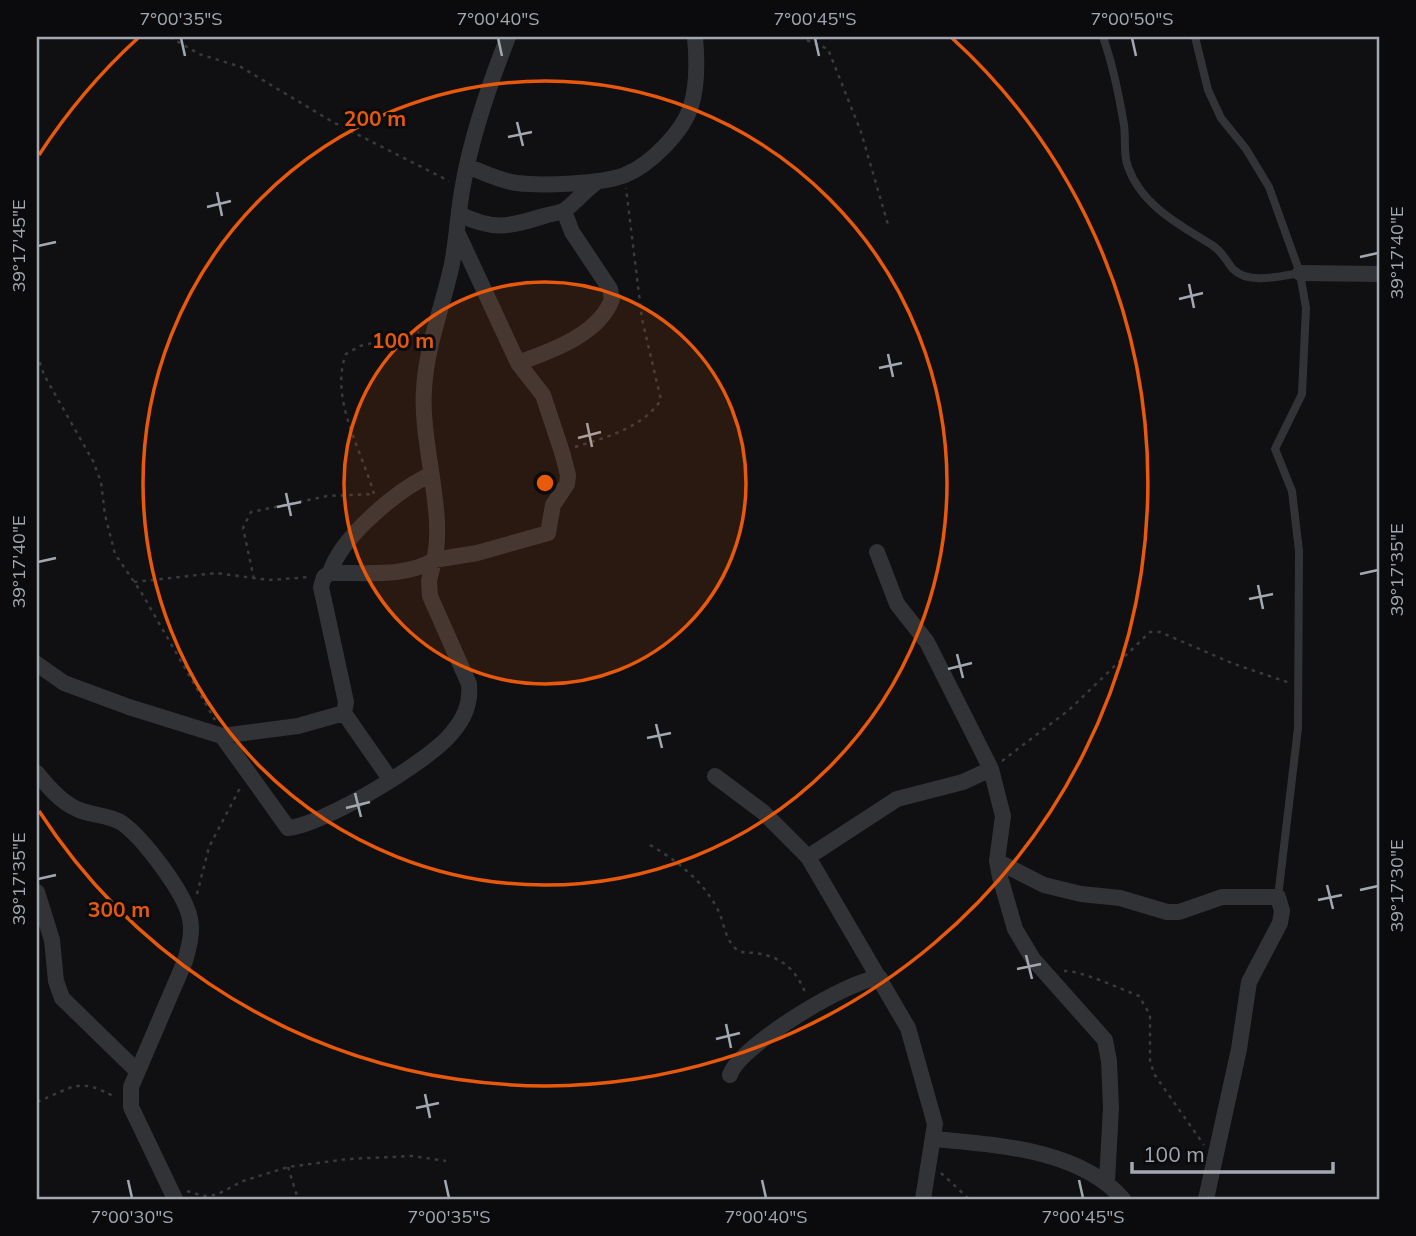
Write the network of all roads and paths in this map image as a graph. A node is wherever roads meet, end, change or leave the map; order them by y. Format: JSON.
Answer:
{"nodes":[{"id":1,"x":170,"y":37,"type":"edge"},
{"id":2,"x":508,"y":37,"type":"edge"},
{"id":3,"x":695,"y":37,"type":"edge"},
{"id":4,"x":799,"y":37,"type":"edge"},
{"id":5,"x":1103,"y":37,"type":"edge"},
{"id":6,"x":1195,"y":37,"type":"edge"},
{"id":7,"x":467,"y":166,"type":"junction"},
{"id":8,"x":625,"y":175,"type":"junction"},
{"id":9,"x":600,"y":179,"type":"junction"},
{"id":10,"x":462,"y":188,"type":"junction"},
{"id":11,"x":564,"y":211,"type":"junction"},
{"id":12,"x":459,"y":214,"type":"junction"},
{"id":13,"x":889,"y":228,"type":"dead end"},
{"id":14,"x":458,"y":234,"type":"junction"},
{"id":15,"x":1300,"y":273,"type":"junction"},
{"id":16,"x":1379,"y":274,"type":"edge"},
{"id":17,"x":435,"y":327,"type":"junction"},
{"id":18,"x":37,"y":354,"type":"edge"},
{"id":19,"x":518,"y":363,"type":"junction"},
{"id":20,"x":562,"y":452,"type":"junction"},
{"id":21,"x":430,"y":475,"type":"junction"},
{"id":22,"x":877,"y":552,"type":"dead end"},
{"id":23,"x":434,"y":559,"type":"junction"},
{"id":24,"x":327,"y":575,"type":"junction"},
{"id":25,"x":254,"y":579,"type":"junction"},
{"id":26,"x":134,"y":582,"type":"junction"},
{"id":27,"x":37,"y":664,"type":"edge"},
{"id":28,"x":1299,"y":686,"type":"junction"},
{"id":29,"x":344,"y":713,"type":"junction"},
{"id":30,"x":222,"y":736,"type":"junction"},
{"id":31,"x":248,"y":768,"type":"junction"},
{"id":32,"x":991,"y":769,"type":"junction"},
{"id":33,"x":37,"y":774,"type":"edge"},
{"id":34,"x":715,"y":776,"type":"dead end"},
{"id":35,"x":390,"y":779,"type":"junction"},
{"id":36,"x":650,"y":845,"type":"dead end"},
{"id":37,"x":808,"y":856,"type":"junction"},
{"id":38,"x":998,"y":861,"type":"junction"},
{"id":39,"x":37,"y":892,"type":"edge"},
{"id":40,"x":1278,"y":897,"type":"junction"},
{"id":41,"x":190,"y":916,"type":"junction"},
{"id":42,"x":1046,"y":972,"type":"junction"},
{"id":43,"x":880,"y":978,"type":"junction"},
{"id":44,"x":810,"y":1008,"type":"junction"},
{"id":45,"x":136,"y":1070,"type":"junction"},
{"id":46,"x":730,"y":1075,"type":"dead end"},
{"id":47,"x":37,"y":1102,"type":"edge"},
{"id":48,"x":133,"y":1113,"type":"junction"},
{"id":49,"x":934,"y":1139,"type":"junction"},
{"id":50,"x":446,"y":1161,"type":"dead end"},
{"id":51,"x":1214,"y":1161,"type":"junction"},
{"id":52,"x":929,"y":1163,"type":"junction"},
{"id":53,"x":288,"y":1167,"type":"junction"},
{"id":54,"x":1107,"y":1181,"type":"junction"},
{"id":55,"x":173,"y":1192,"type":"edge"},
{"id":56,"x":298,"y":1199,"type":"edge"},
{"id":57,"x":923,"y":1199,"type":"edge"},
{"id":58,"x":969,"y":1199,"type":"edge"},
{"id":59,"x":1123,"y":1199,"type":"edge"},
{"id":60,"x":1206,"y":1199,"type":"edge"}],
"edges":[{"from":1,"to":10,"type":"path"},
{"from":2,"to":7,"type":"street"},
{"from":3,"to":8,"type":"street"},
{"from":4,"to":13,"type":"path"},
{"from":5,"to":15,"type":"lane"},
{"from":6,"to":15,"type":"lane"},
{"from":7,"to":9,"type":"street"},
{"from":7,"to":10,"type":"street"},
{"from":8,"to":9,"type":"street"},
{"from":8,"to":20,"type":"path"},
{"from":9,"to":11,"type":"street"},
{"from":10,"to":12,"type":"street"},
{"from":11,"to":12,"type":"street"},
{"from":11,"to":19,"type":"street"},
{"from":12,"to":14,"type":"street"},
{"from":14,"to":17,"type":"street"},
{"from":14,"to":19,"type":"street"},
{"from":15,"to":16,"type":"street"},
{"from":15,"to":28,"type":"lane"},
{"from":17,"to":21,"type":"street"},
{"from":17,"to":25,"type":"path"},
{"from":18,"to":26,"type":"path"},
{"from":19,"to":20,"type":"street"},
{"from":20,"to":23,"type":"street"},
{"from":21,"to":23,"type":"street"},
{"from":21,"to":24,"type":"street"},
{"from":22,"to":32,"type":"street"},
{"from":23,"to":24,"type":"street"},
{"from":23,"to":35,"type":"street"},
{"from":24,"to":25,"type":"path"},
{"from":24,"to":29,"type":"street"},
{"from":25,"to":26,"type":"path"},
{"from":26,"to":30,"type":"path"},
{"from":27,"to":30,"type":"street"},
{"from":28,"to":32,"type":"path"},
{"from":28,"to":40,"type":"lane"},
{"from":29,"to":30,"type":"street"},
{"from":29,"to":35,"type":"street"},
{"from":30,"to":31,"type":"street"},
{"from":31,"to":35,"type":"street"},
{"from":31,"to":41,"type":"path"},
{"from":32,"to":37,"type":"street"},
{"from":32,"to":38,"type":"street"},
{"from":33,"to":41,"type":"street"},
{"from":34,"to":37,"type":"street"},
{"from":36,"to":44,"type":"path"},
{"from":37,"to":43,"type":"street"},
{"from":38,"to":40,"type":"street"},
{"from":38,"to":42,"type":"street"},
{"from":39,"to":45,"type":"street"},
{"from":40,"to":51,"type":"street"},
{"from":41,"to":45,"type":"street"},
{"from":42,"to":51,"type":"path"},
{"from":42,"to":54,"type":"street"},
{"from":43,"to":44,"type":"street"},
{"from":43,"to":49,"type":"street"},
{"from":44,"to":46,"type":"street"},
{"from":45,"to":48,"type":"street"},
{"from":47,"to":48,"type":"path"},
{"from":48,"to":55,"type":"street"},
{"from":49,"to":52,"type":"street"},
{"from":49,"to":54,"type":"street"},
{"from":50,"to":53,"type":"path"},
{"from":51,"to":60,"type":"street"},
{"from":52,"to":57,"type":"street"},
{"from":52,"to":58,"type":"path"},
{"from":53,"to":55,"type":"path"},
{"from":53,"to":56,"type":"path"},
{"from":54,"to":59,"type":"street"}]}
